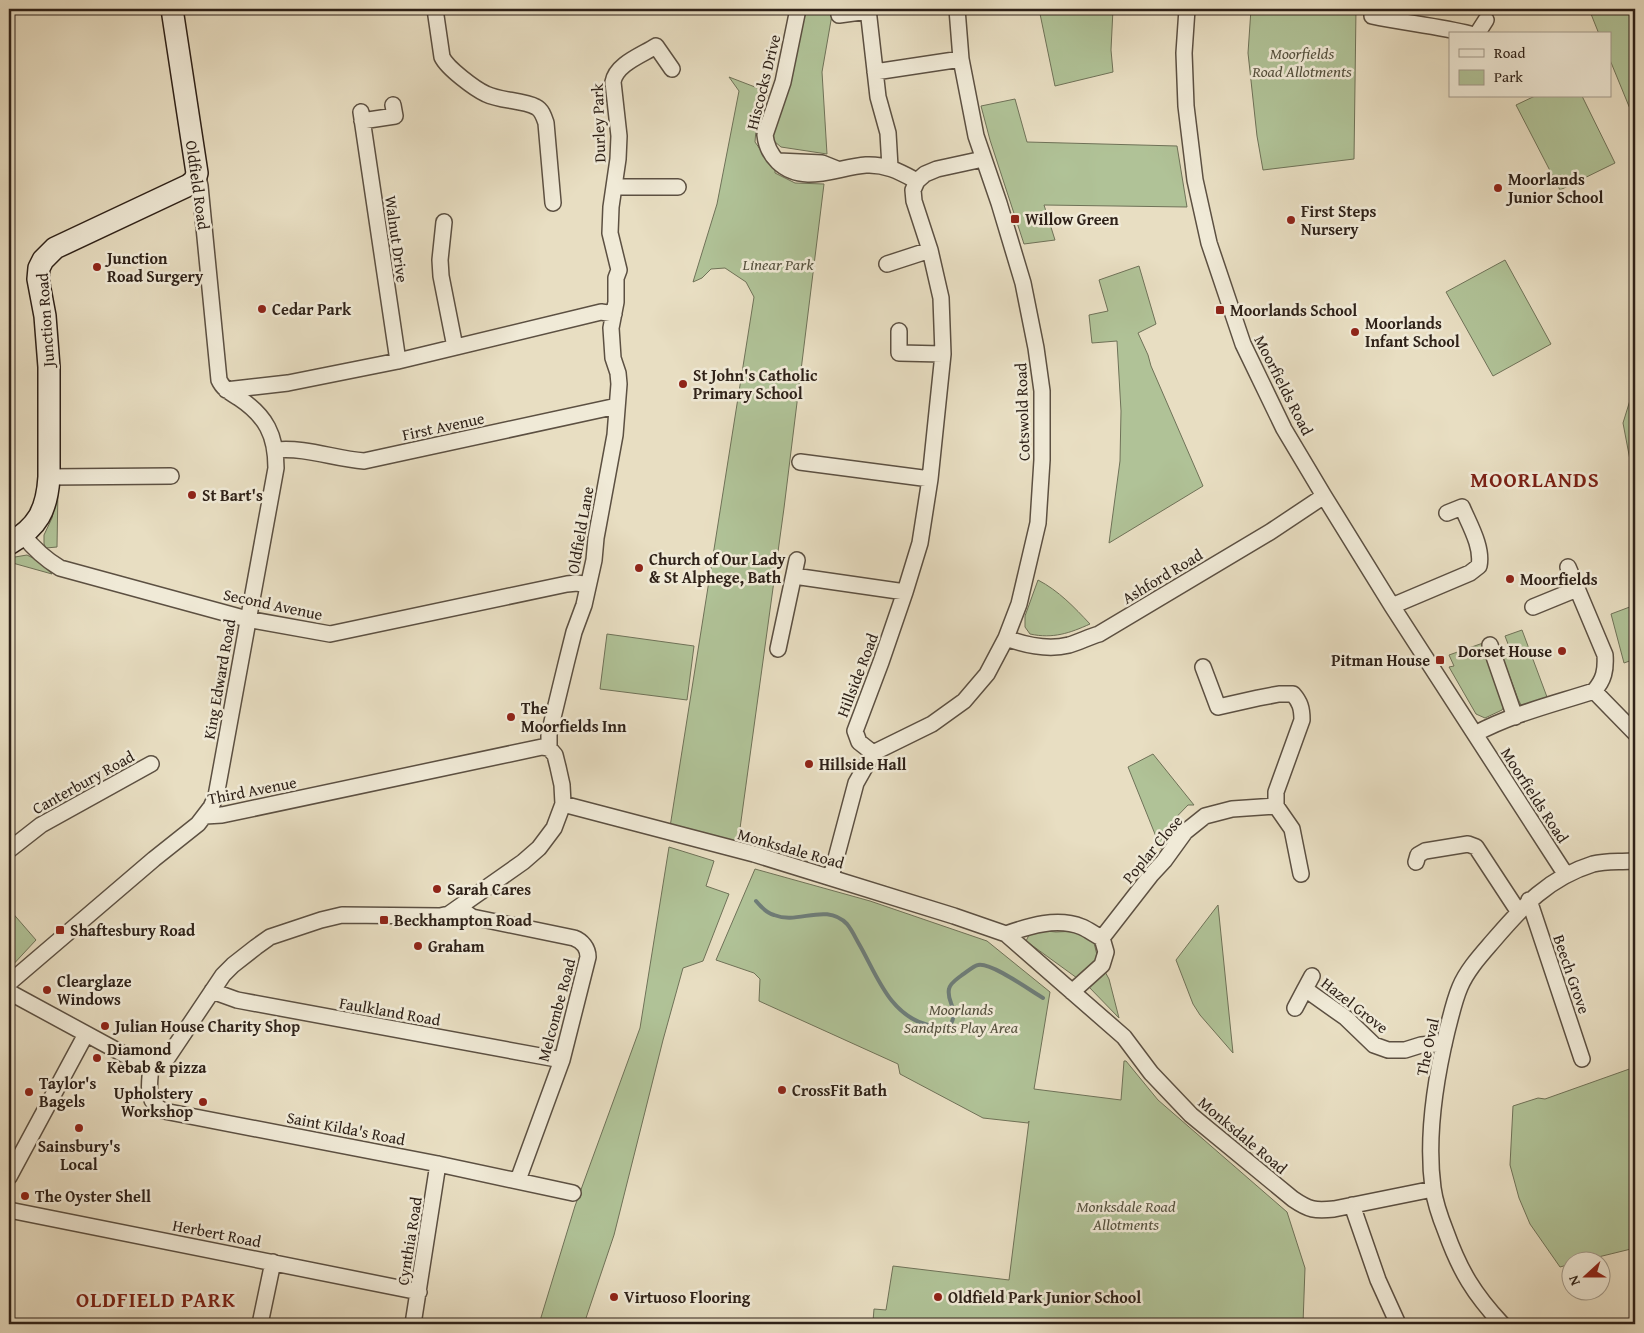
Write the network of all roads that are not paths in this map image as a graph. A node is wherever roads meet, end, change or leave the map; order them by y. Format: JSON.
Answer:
{"nodes":[{"id":1,"x":172,"y":9,"type":"edge"},
{"id":2,"x":435,"y":9,"type":"edge"},
{"id":3,"x":798,"y":9,"type":"edge"},
{"id":4,"x":957,"y":9,"type":"edge"},
{"id":5,"x":1187,"y":9,"type":"edge"},
{"id":6,"x":1373,"y":9,"type":"edge"},
{"id":7,"x":868,"y":10,"type":"edge"},
{"id":8,"x":839,"y":15,"type":"dead end"},
{"id":9,"x":1486,"y":20,"type":"dead end"},
{"id":10,"x":1462,"y":32,"type":"edge"},
{"id":11,"x":1478,"y":32,"type":"edge"},
{"id":12,"x":961,"y":59,"type":"junction"},
{"id":13,"x":672,"y":69,"type":"dead end"},
{"id":14,"x":875,"y":72,"type":"junction"},
{"id":15,"x":393,"y":105,"type":"dead end"},
{"id":16,"x":983,"y":159,"type":"junction"},
{"id":17,"x":890,"y":167,"type":"junction"},
{"id":18,"x":197,"y":173,"type":"junction"},
{"id":19,"x":917,"y":181,"type":"junction"},
{"id":20,"x":615,"y":187,"type":"junction"},
{"id":21,"x":678,"y":187,"type":"dead end"},
{"id":22,"x":553,"y":203,"type":"dead end"},
{"id":23,"x":443,"y":222,"type":"dead end"},
{"id":24,"x":930,"y":250,"type":"junction"},
{"id":25,"x":887,"y":264,"type":"dead end"},
{"id":26,"x":619,"y":270,"type":"joint"},
{"id":27,"x":614,"y":314,"type":"junction"},
{"id":28,"x":899,"y":331,"type":"dead end"},
{"id":29,"x":455,"y":347,"type":"junction"},
{"id":30,"x":942,"y":354,"type":"junction"},
{"id":31,"x":398,"y":361,"type":"junction"},
{"id":32,"x":226,"y":390,"type":"junction"},
{"id":33,"x":617,"y":406,"type":"junction"},
{"id":34,"x":276,"y":450,"type":"junction"},
{"id":35,"x":800,"y":462,"type":"dead end"},
{"id":36,"x":171,"y":476,"type":"dead end"},
{"id":37,"x":49,"y":477,"type":"junction"},
{"id":38,"x":930,"y":479,"type":"junction"},
{"id":39,"x":1324,"y":496,"type":"junction"},
{"id":40,"x":1447,"y":513,"type":"dead end"},
{"id":41,"x":16,"y":539,"type":"edge"},
{"id":42,"x":797,"y":560,"type":"dead end"},
{"id":43,"x":1568,"y":567,"type":"dead end"},
{"id":44,"x":794,"y":576,"type":"junction"},
{"id":45,"x":588,"y":584,"type":"junction"},
{"id":46,"x":1577,"y":589,"type":"junction"},
{"id":47,"x":906,"y":592,"type":"junction"},
{"id":48,"x":1392,"y":606,"type":"junction"},
{"id":49,"x":1533,"y":607,"type":"dead end"},
{"id":50,"x":247,"y":619,"type":"junction"},
{"id":51,"x":1006,"y":638,"type":"junction"},
{"id":52,"x":1490,"y":645,"type":"dead end"},
{"id":53,"x":778,"y":649,"type":"dead end"},
{"id":54,"x":1203,"y":667,"type":"dead end"},
{"id":55,"x":1594,"y":691,"type":"junction"},
{"id":56,"x":1516,"y":716,"type":"junction"},
{"id":57,"x":1635,"y":733,"type":"edge"},
{"id":58,"x":1475,"y":734,"type":"junction"},
{"id":59,"x":552,"y":751,"type":"junction"},
{"id":60,"x":874,"y":753,"type":"junction"},
{"id":61,"x":151,"y":764,"type":"dead end"},
{"id":62,"x":563,"y":804,"type":"junction"},
{"id":63,"x":1276,"y":806,"type":"junction"},
{"id":64,"x":205,"y":816,"type":"junction"},
{"id":65,"x":9,"y":850,"type":"edge"},
{"id":66,"x":1416,"y":862,"type":"dead end"},
{"id":67,"x":1635,"y":862,"type":"edge"},
{"id":68,"x":1301,"y":874,"type":"dead end"},
{"id":69,"x":1566,"y":875,"type":"junction"},
{"id":70,"x":831,"y":877,"type":"junction"},
{"id":71,"x":1524,"y":906,"type":"junction"},
{"id":72,"x":460,"y":908,"type":"junction"},
{"id":73,"x":1006,"y":934,"type":"junction"},
{"id":74,"x":1102,"y":938,"type":"junction"},
{"id":75,"x":9,"y":983,"type":"edge"},
{"id":76,"x":212,"y":991,"type":"junction"},
{"id":77,"x":9,"y":992,"type":"edge"},
{"id":78,"x":1072,"y":992,"type":"junction"},
{"id":79,"x":1295,"y":1008,"type":"dead end"},
{"id":80,"x":86,"y":1034,"type":"junction"},
{"id":81,"x":1444,"y":1045,"type":"junction"},
{"id":82,"x":1582,"y":1059,"type":"dead end"},
{"id":83,"x":562,"y":1060,"type":"junction"},
{"id":84,"x":151,"y":1065,"type":"junction"},
{"id":85,"x":438,"y":1164,"type":"junction"},
{"id":86,"x":9,"y":1177,"type":"edge"},
{"id":87,"x":518,"y":1180,"type":"junction"},
{"id":88,"x":1433,"y":1189,"type":"junction"},
{"id":89,"x":573,"y":1193,"type":"dead end"},
{"id":90,"x":1352,"y":1205,"type":"junction"},
{"id":91,"x":9,"y":1210,"type":"edge"},
{"id":92,"x":273,"y":1262,"type":"junction"},
{"id":93,"x":419,"y":1292,"type":"junction"},
{"id":94,"x":260,"y":1324,"type":"edge"},
{"id":95,"x":413,"y":1324,"type":"edge"},
{"id":96,"x":1398,"y":1324,"type":"edge"},
{"id":97,"x":1502,"y":1324,"type":"edge"}],
"edges":[{"from":1,"to":18,"type":"main road","name":"Oldfield Road"},
{"from":2,"to":22,"type":"street"},
{"from":3,"to":17,"type":"street","name":"Hiscocks Drive"},
{"from":4,"to":12,"type":"street","name":"Cotswold Road"},
{"from":5,"to":39,"type":"street","name":"Moorfields Road"},
{"from":6,"to":10,"type":"street"},
{"from":7,"to":8,"type":"street"},
{"from":7,"to":14,"type":"street"},
{"from":9,"to":11,"type":"street"},
{"from":12,"to":14,"type":"street"},
{"from":12,"to":16,"type":"street","name":"Cotswold Road"},
{"from":13,"to":20,"type":"street","name":"Durley Park"},
{"from":14,"to":17,"type":"street"},
{"from":15,"to":31,"type":"street","name":"Walnut Drive"},
{"from":16,"to":19,"type":"street"},
{"from":16,"to":51,"type":"street","name":"Cotswold Road"},
{"from":17,"to":19,"type":"street","name":"Hiscocks Drive"},
{"from":18,"to":32,"type":"street","name":"Oldfield Road"},
{"from":18,"to":37,"type":"main road","name":"Junction Road"},
{"from":19,"to":24,"type":"street","name":"Hillside Road"},
{"from":20,"to":21,"type":"street"},
{"from":20,"to":26,"type":"street","name":"Durley Park"},
{"from":23,"to":29,"type":"street"},
{"from":24,"to":25,"type":"street"},
{"from":24,"to":30,"type":"street","name":"Hillside Road"},
{"from":26,"to":27,"type":"street","name":"Oldfield Lane"},
{"from":27,"to":29,"type":"street"},
{"from":27,"to":33,"type":"street","name":"Oldfield Lane"},
{"from":28,"to":30,"type":"street"},
{"from":29,"to":31,"type":"street"},
{"from":30,"to":38,"type":"street","name":"Hillside Road"},
{"from":31,"to":32,"type":"street"},
{"from":32,"to":34,"type":"street","name":"King Edward Road"},
{"from":33,"to":34,"type":"street","name":"First Avenue"},
{"from":33,"to":45,"type":"street","name":"Oldfield Lane"},
{"from":34,"to":50,"type":"street","name":"King Edward Road"},
{"from":35,"to":38,"type":"street"},
{"from":36,"to":37,"type":"street"},
{"from":37,"to":41,"type":"main road","name":"Junction Road"},
{"from":38,"to":47,"type":"street","name":"Hillside Road"},
{"from":39,"to":48,"type":"street","name":"Moorfields Road"},
{"from":39,"to":51,"type":"street","name":"Ashford Road"},
{"from":40,"to":48,"type":"street"},
{"from":41,"to":50,"type":"street","name":"Second Avenue"},
{"from":42,"to":44,"type":"street"},
{"from":43,"to":46,"type":"street"},
{"from":44,"to":47,"type":"street"},
{"from":44,"to":53,"type":"street"},
{"from":45,"to":50,"type":"street","name":"Second Avenue"},
{"from":45,"to":59,"type":"street","name":"Oldfield Lane"},
{"from":46,"to":49,"type":"street"},
{"from":46,"to":55,"type":"street"},
{"from":47,"to":60,"type":"street","name":"Hillside Road"},
{"from":48,"to":58,"type":"street","name":"Moorfields Road"},
{"from":50,"to":64,"type":"street","name":"King Edward Road"},
{"from":51,"to":60,"type":"street","name":"Cotswold Road"},
{"from":52,"to":56,"type":"street"},
{"from":54,"to":63,"type":"street"},
{"from":55,"to":56,"type":"street"},
{"from":55,"to":57,"type":"street"},
{"from":56,"to":58,"type":"street"},
{"from":58,"to":69,"type":"street","name":"Moorfields Road"},
{"from":59,"to":62,"type":"street"},
{"from":59,"to":64,"type":"street","name":"Third Avenue"},
{"from":60,"to":70,"type":"street"},
{"from":61,"to":65,"type":"street","name":"Canterbury Road"},
{"from":62,"to":70,"type":"street","name":"Monksdale Road"},
{"from":62,"to":72,"type":"street"},
{"from":63,"to":68,"type":"street"},
{"from":63,"to":74,"type":"street","name":"Poplar Close"},
{"from":64,"to":75,"type":"street","name":"Third Avenue"},
{"from":66,"to":71,"type":"street","name":"Beech Grove"},
{"from":67,"to":69,"type":"street","name":"The Oval"},
{"from":69,"to":71,"type":"street","name":"The Oval"},
{"from":70,"to":73,"type":"street","name":"Monksdale Road"},
{"from":71,"to":81,"type":"street","name":"The Oval"},
{"from":71,"to":82,"type":"street","name":"Beech Grove"},
{"from":72,"to":76,"type":"street"},
{"from":72,"to":83,"type":"street","name":"Melcombe Road"},
{"from":73,"to":74,"type":"street"},
{"from":73,"to":78,"type":"street","name":"Monksdale Road"},
{"from":74,"to":78,"type":"street"},
{"from":76,"to":83,"type":"street","name":"Faulkland Road"},
{"from":76,"to":84,"type":"street"},
{"from":77,"to":80,"type":"street"},
{"from":78,"to":90,"type":"street","name":"Monksdale Road"},
{"from":79,"to":81,"type":"street","name":"Hazel Grove"},
{"from":80,"to":84,"type":"street"},
{"from":80,"to":86,"type":"street"},
{"from":81,"to":88,"type":"street","name":"The Oval"},
{"from":83,"to":87,"type":"street","name":"Melcombe Road"},
{"from":84,"to":85,"type":"street","name":"Saint Kilda's Road"},
{"from":85,"to":87,"type":"street","name":"Saint Kilda's Road"},
{"from":85,"to":93,"type":"street","name":"Cynthia Road"},
{"from":87,"to":89,"type":"street","name":"Saint Kilda's Road"},
{"from":88,"to":90,"type":"street","name":"Monksdale Road"},
{"from":88,"to":97,"type":"street","name":"The Oval"},
{"from":90,"to":96,"type":"street"},
{"from":91,"to":92,"type":"street","name":"Herbert Road"},
{"from":92,"to":93,"type":"street","name":"Herbert Road"},
{"from":92,"to":94,"type":"street"},
{"from":93,"to":95,"type":"street","name":"Cynthia Road"}]}
